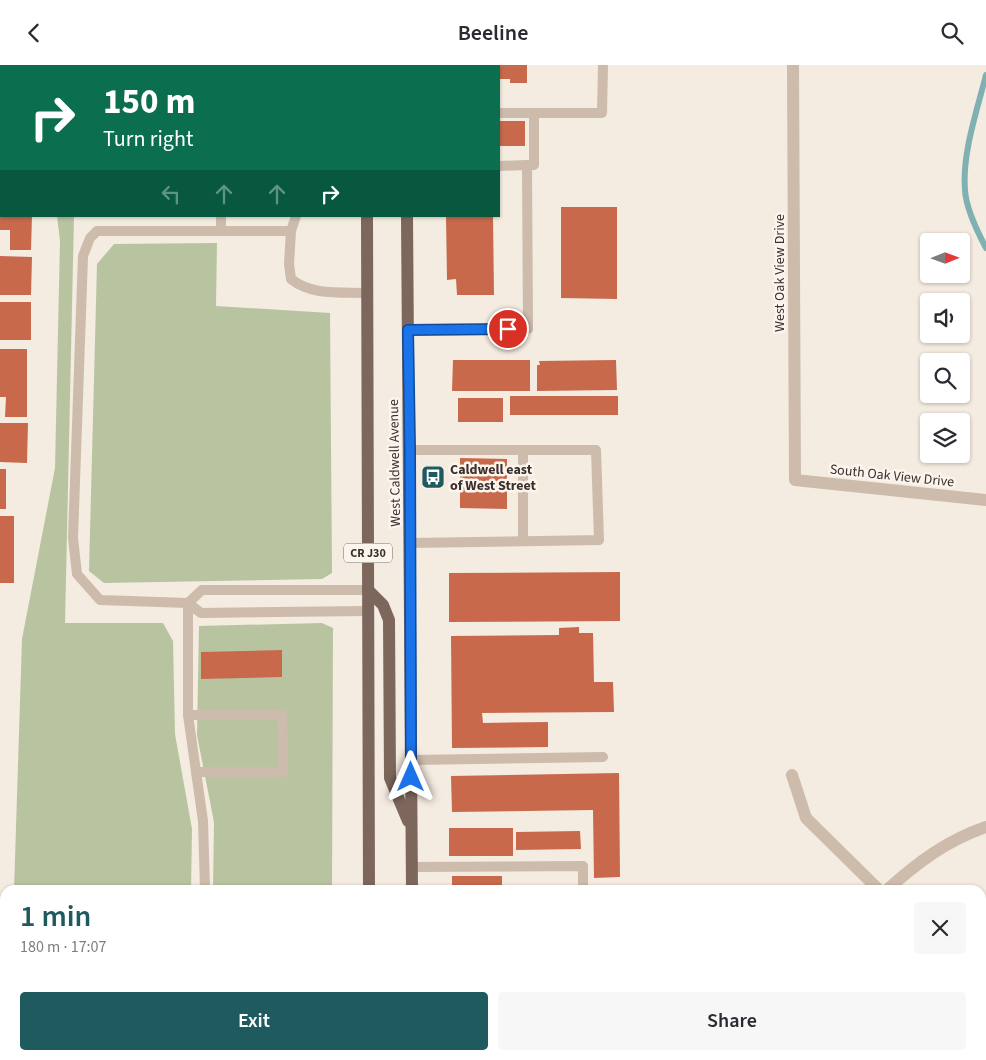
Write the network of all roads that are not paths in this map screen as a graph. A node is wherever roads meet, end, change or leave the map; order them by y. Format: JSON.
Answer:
{"nodes":[{"id":1,"x":603,"y":65,"type":"edge"},
{"id":2,"x":793,"y":65,"type":"edge"},
{"id":3,"x":500,"y":113,"type":"edge"},
{"id":4,"x":534,"y":113,"type":"junction"},
{"id":5,"x":527,"y":165,"type":"junction"},
{"id":6,"x":500,"y":166,"type":"edge"},
{"id":7,"x":221,"y":217,"type":"edge"},
{"id":8,"x":296,"y":217,"type":"edge"},
{"id":9,"x":366,"y":217,"type":"edge"},
{"id":10,"x":407,"y":217,"type":"edge"},
{"id":11,"x":221,"y":230,"type":"junction"},
{"id":12,"x":291,"y":231,"type":"junction"},
{"id":13,"x":366,"y":293,"type":"junction"},
{"id":14,"x":408,"y":330,"type":"junction"},
{"id":15,"x":523,"y":449,"type":"junction"},
{"id":16,"x":410,"y":450,"type":"junction"},
{"id":17,"x":795,"y":480,"type":"joint"},
{"id":18,"x":986,"y":499,"type":"edge"},
{"id":19,"x":523,"y":541,"type":"junction"},
{"id":20,"x":410,"y":543,"type":"junction"},
{"id":21,"x":368,"y":589,"type":"junction"},
{"id":22,"x":188,"y":603,"type":"junction"},
{"id":23,"x":368,"y":611,"type":"junction"},
{"id":24,"x":188,"y":715,"type":"junction"},
{"id":25,"x":604,"y":757,"type":"dead end"},
{"id":26,"x":411,"y":760,"type":"junction"},
{"id":27,"x":196,"y":772,"type":"junction"},
{"id":28,"x":792,"y":775,"type":"dead end"},
{"id":29,"x":410,"y":826,"type":"junction"},
{"id":30,"x":986,"y":827,"type":"edge"},
{"id":31,"x":412,"y":867,"type":"junction"},
{"id":32,"x":204,"y":885,"type":"edge"},
{"id":33,"x":369,"y":885,"type":"edge"},
{"id":34,"x":412,"y":885,"type":"edge"},
{"id":35,"x":583,"y":885,"type":"edge"},
{"id":36,"x":875,"y":885,"type":"edge"},
{"id":37,"x":893,"y":885,"type":"edge"}],
"edges":[{"from":1,"to":4,"type":"lane"},
{"from":2,"to":17,"type":"street","name":"West Oak View Drive"},
{"from":3,"to":4,"type":"lane"},
{"from":4,"to":5,"type":"lane"},
{"from":5,"to":6,"type":"lane"},
{"from":5,"to":14,"type":"lane"},
{"from":7,"to":11,"type":"lane"},
{"from":8,"to":12,"type":"lane"},
{"from":9,"to":13,"type":"main road","name":"West Caldwell Avenue","number":"CR J30"},
{"from":10,"to":14,"type":"main road","name":"West Caldwell Avenue","number":"CR J30"},
{"from":11,"to":12,"type":"lane"},
{"from":11,"to":22,"type":"lane"},
{"from":12,"to":13,"type":"lane"},
{"from":13,"to":21,"type":"main road","name":"West Caldwell Avenue","number":"CR J30"},
{"from":14,"to":16,"type":"main road","name":"West Caldwell Avenue","number":"CR J30"},
{"from":15,"to":16,"type":"lane"},
{"from":15,"to":19,"type":"lane"},
{"from":15,"to":19,"type":"lane"},
{"from":16,"to":20,"type":"main road","name":"West Caldwell Avenue","number":"CR J30"},
{"from":17,"to":18,"type":"street","name":"South Oak View Drive"},
{"from":19,"to":20,"type":"lane"},
{"from":20,"to":26,"type":"main road","name":"West Caldwell Avenue","number":"CR J30"},
{"from":21,"to":22,"type":"lane"},
{"from":21,"to":23,"type":"main road","name":"West Caldwell Avenue","number":"CR J30"},
{"from":21,"to":29,"type":"main road"},
{"from":22,"to":23,"type":"lane"},
{"from":22,"to":24,"type":"lane"},
{"from":23,"to":33,"type":"main road","name":"West Caldwell Avenue","number":"CR J30"},
{"from":24,"to":27,"type":"lane"},
{"from":24,"to":27,"type":"lane"},
{"from":25,"to":26,"type":"lane"},
{"from":26,"to":29,"type":"main road","name":"West Caldwell Avenue","number":"CR J30"},
{"from":27,"to":32,"type":"lane"},
{"from":28,"to":36,"type":"street"},
{"from":29,"to":31,"type":"main road","name":"West Caldwell Avenue","number":"CR J30"},
{"from":30,"to":37,"type":"street"},
{"from":31,"to":34,"type":"main road","name":"West Caldwell Avenue","number":"CR J30"},
{"from":31,"to":35,"type":"lane"}]}
